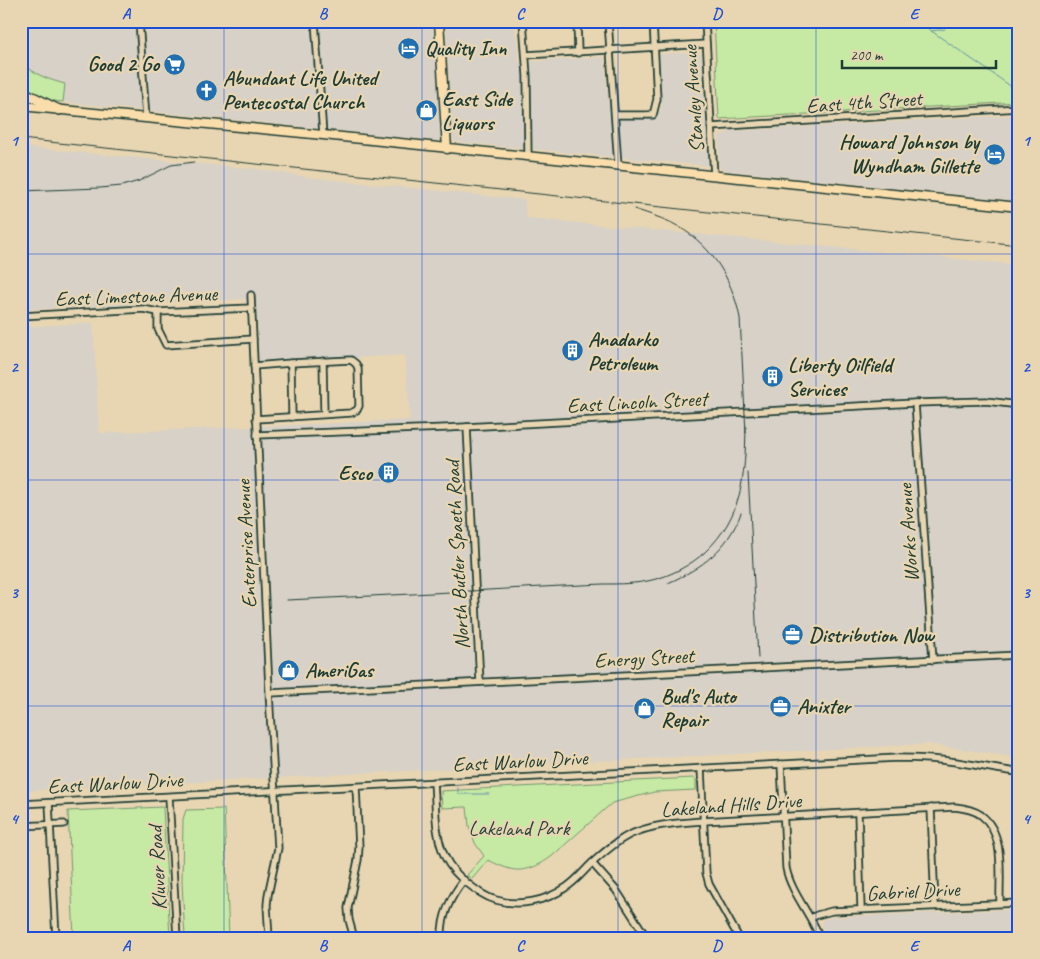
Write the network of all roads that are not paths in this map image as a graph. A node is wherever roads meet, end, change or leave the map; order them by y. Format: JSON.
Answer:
{"nodes":[{"id":1,"x":139,"y":21,"type":"edge"},
{"id":2,"x":315,"y":21,"type":"edge"},
{"id":3,"x":439,"y":21,"type":"edge"},
{"id":4,"x":523,"y":21,"type":"edge"},
{"id":5,"x":577,"y":21,"type":"edge"},
{"id":6,"x":608,"y":21,"type":"edge"},
{"id":7,"x":653,"y":21,"type":"edge"},
{"id":8,"x":705,"y":21,"type":"edge"},
{"id":9,"x":706,"y":44,"type":"junction"},
{"id":10,"x":655,"y":48,"type":"junction"},
{"id":11,"x":610,"y":50,"type":"junction"},
{"id":12,"x":578,"y":53,"type":"junction"},
{"id":13,"x":526,"y":55,"type":"junction"},
{"id":14,"x":21,"y":91,"type":"edge"},
{"id":15,"x":21,"y":106,"type":"edge"},
{"id":16,"x":1019,"y":108,"type":"edge"},
{"id":17,"x":59,"y":110,"type":"junction"},
{"id":18,"x":615,"y":115,"type":"junction"},
{"id":19,"x":146,"y":118,"type":"junction"},
{"id":20,"x":711,"y":127,"type":"junction"},
{"id":21,"x":323,"y":135,"type":"junction"},
{"id":22,"x":447,"y":149,"type":"junction"},
{"id":23,"x":528,"y":156,"type":"junction"},
{"id":24,"x":618,"y":166,"type":"junction"},
{"id":25,"x":714,"y":176,"type":"junction"},
{"id":26,"x":1019,"y":207,"type":"edge"},
{"id":27,"x":251,"y":295,"type":"dead end"},
{"id":28,"x":251,"y":308,"type":"junction"},
{"id":29,"x":158,"y":312,"type":"junction"},
{"id":30,"x":21,"y":316,"type":"edge"},
{"id":31,"x":253,"y":339,"type":"junction"},
{"id":32,"x":323,"y":362,"type":"junction"},
{"id":33,"x":291,"y":363,"type":"junction"},
{"id":34,"x":254,"y":366,"type":"junction"},
{"id":35,"x":915,"y":403,"type":"junction"},
{"id":36,"x":1019,"y":405,"type":"edge"},
{"id":37,"x":324,"y":414,"type":"junction"},
{"id":38,"x":292,"y":416,"type":"junction"},
{"id":39,"x":256,"y":419,"type":"junction"},
{"id":40,"x":467,"y":427,"type":"junction"},
{"id":41,"x":257,"y":435,"type":"junction"},
{"id":42,"x":1019,"y":655,"type":"edge"},
{"id":43,"x":932,"y":660,"type":"junction"},
{"id":44,"x":480,"y":682,"type":"junction"},
{"id":45,"x":270,"y":693,"type":"junction"},
{"id":46,"x":781,"y":764,"type":"junction"},
{"id":47,"x":700,"y":768,"type":"junction"},
{"id":48,"x":1019,"y":772,"type":"edge"},
{"id":49,"x":434,"y":782,"type":"junction"},
{"id":50,"x":356,"y":787,"type":"junction"},
{"id":51,"x":275,"y":791,"type":"junction"},
{"id":52,"x":169,"y":796,"type":"junction"},
{"id":53,"x":49,"y":803,"type":"junction"},
{"id":54,"x":21,"y":804,"type":"edge"},
{"id":55,"x":931,"y":808,"type":"junction"},
{"id":56,"x":858,"y":813,"type":"junction"},
{"id":57,"x":784,"y":816,"type":"junction"},
{"id":58,"x":703,"y":821,"type":"junction"},
{"id":59,"x":64,"y":824,"type":"dead end"},
{"id":60,"x":50,"y":825,"type":"junction"},
{"id":61,"x":21,"y":826,"type":"edge"},
{"id":62,"x":592,"y":863,"type":"junction"},
{"id":63,"x":464,"y":880,"type":"junction"},
{"id":64,"x":1019,"y":902,"type":"edge"},
{"id":65,"x":1000,"y":903,"type":"junction"},
{"id":66,"x":935,"y":906,"type":"junction"},
{"id":67,"x":861,"y":909,"type":"junction"},
{"id":68,"x":811,"y":918,"type":"junction"},
{"id":69,"x":645,"y":937,"type":"edge"},
{"id":70,"x":56,"y":938,"type":"edge"},
{"id":71,"x":177,"y":938,"type":"edge"},
{"id":72,"x":269,"y":938,"type":"edge"},
{"id":73,"x":354,"y":938,"type":"edge"},
{"id":74,"x":442,"y":938,"type":"edge"},
{"id":75,"x":739,"y":938,"type":"edge"},
{"id":76,"x":820,"y":938,"type":"edge"}],
"edges":[{"from":1,"to":19,"type":"street"},
{"from":2,"to":21,"type":"street"},
{"from":3,"to":22,"type":"main road"},
{"from":4,"to":13,"type":"street"},
{"from":5,"to":12,"type":"street"},
{"from":6,"to":11,"type":"street"},
{"from":7,"to":10,"type":"street"},
{"from":8,"to":9,"type":"street","name":"Stanley Avenue"},
{"from":9,"to":10,"type":"street"},
{"from":9,"to":20,"type":"street","name":"Stanley Avenue"},
{"from":10,"to":11,"type":"street"},
{"from":10,"to":18,"type":"street"},
{"from":11,"to":12,"type":"street"},
{"from":11,"to":18,"type":"street"},
{"from":12,"to":13,"type":"street"},
{"from":13,"to":23,"type":"street"},
{"from":14,"to":17,"type":"highway"},
{"from":15,"to":17,"type":"main road"},
{"from":16,"to":20,"type":"street","name":"East 4th Street"},
{"from":17,"to":19,"type":"main road"},
{"from":18,"to":24,"type":"street"},
{"from":19,"to":21,"type":"main road"},
{"from":20,"to":25,"type":"street","name":"Stanley Avenue"},
{"from":21,"to":22,"type":"main road"},
{"from":22,"to":23,"type":"main road"},
{"from":23,"to":24,"type":"main road"},
{"from":24,"to":25,"type":"main road"},
{"from":25,"to":26,"type":"main road"},
{"from":27,"to":28,"type":"street","name":"Enterprise Avenue"},
{"from":28,"to":29,"type":"street","name":"East Limestone Avenue"},
{"from":28,"to":31,"type":"street","name":"Enterprise Avenue"},
{"from":29,"to":30,"type":"street","name":"East Limestone Avenue"},
{"from":29,"to":31,"type":"street"},
{"from":31,"to":34,"type":"street","name":"Enterprise Avenue"},
{"from":32,"to":33,"type":"street"},
{"from":32,"to":37,"type":"street"},
{"from":32,"to":37,"type":"street"},
{"from":33,"to":34,"type":"street"},
{"from":33,"to":38,"type":"street"},
{"from":34,"to":39,"type":"street","name":"Enterprise Avenue"},
{"from":35,"to":36,"type":"street","name":"East Lincoln Street"},
{"from":35,"to":40,"type":"street","name":"East Lincoln Street"},
{"from":35,"to":43,"type":"street","name":"Works Avenue"},
{"from":37,"to":38,"type":"street"},
{"from":38,"to":39,"type":"street"},
{"from":39,"to":41,"type":"street","name":"Enterprise Avenue"},
{"from":40,"to":41,"type":"street","name":"East Lincoln Street"},
{"from":40,"to":44,"type":"street","name":"North Butler Spaeth Road"},
{"from":41,"to":45,"type":"street","name":"Enterprise Avenue"},
{"from":42,"to":43,"type":"street","name":"Energy Street"},
{"from":43,"to":44,"type":"street","name":"Energy Street"},
{"from":44,"to":45,"type":"street","name":"Energy Street"},
{"from":45,"to":51,"type":"street","name":"Enterprise Avenue"},
{"from":46,"to":47,"type":"street","name":"East Warlow Drive"},
{"from":46,"to":48,"type":"street","name":"East Warlow Drive"},
{"from":46,"to":57,"type":"street"},
{"from":47,"to":49,"type":"street","name":"East Warlow Drive"},
{"from":47,"to":58,"type":"street"},
{"from":49,"to":50,"type":"street","name":"East Warlow Drive"},
{"from":49,"to":63,"type":"street","name":"Lakeland Hills Drive"},
{"from":50,"to":51,"type":"street","name":"East Warlow Drive"},
{"from":50,"to":73,"type":"street"},
{"from":51,"to":52,"type":"street","name":"East Warlow Drive"},
{"from":51,"to":72,"type":"street","name":"Enterprise Avenue"},
{"from":52,"to":53,"type":"street","name":"East Warlow Drive"},
{"from":52,"to":71,"type":"street","name":"Kluver Road"},
{"from":53,"to":54,"type":"street","name":"East Warlow Drive"},
{"from":53,"to":60,"type":"street"},
{"from":55,"to":56,"type":"street","name":"Lakeland Hills Drive"},
{"from":55,"to":65,"type":"street","name":"Lakeland Hills Drive"},
{"from":55,"to":66,"type":"street"},
{"from":56,"to":57,"type":"street","name":"Lakeland Hills Drive"},
{"from":56,"to":67,"type":"street"},
{"from":57,"to":58,"type":"street","name":"Lakeland Hills Drive"},
{"from":57,"to":68,"type":"street"},
{"from":58,"to":62,"type":"street","name":"Lakeland Hills Drive"},
{"from":58,"to":75,"type":"street"},
{"from":59,"to":60,"type":"street"},
{"from":60,"to":61,"type":"street"},
{"from":60,"to":70,"type":"street"},
{"from":62,"to":63,"type":"street","name":"Lakeland Hills Drive"},
{"from":62,"to":69,"type":"street"},
{"from":63,"to":74,"type":"street"},
{"from":64,"to":65,"type":"street","name":"Gabriel Drive"},
{"from":65,"to":66,"type":"street","name":"Gabriel Drive"},
{"from":66,"to":67,"type":"street","name":"Gabriel Drive"},
{"from":67,"to":68,"type":"street","name":"Gabriel Drive"},
{"from":68,"to":76,"type":"street"}]}
